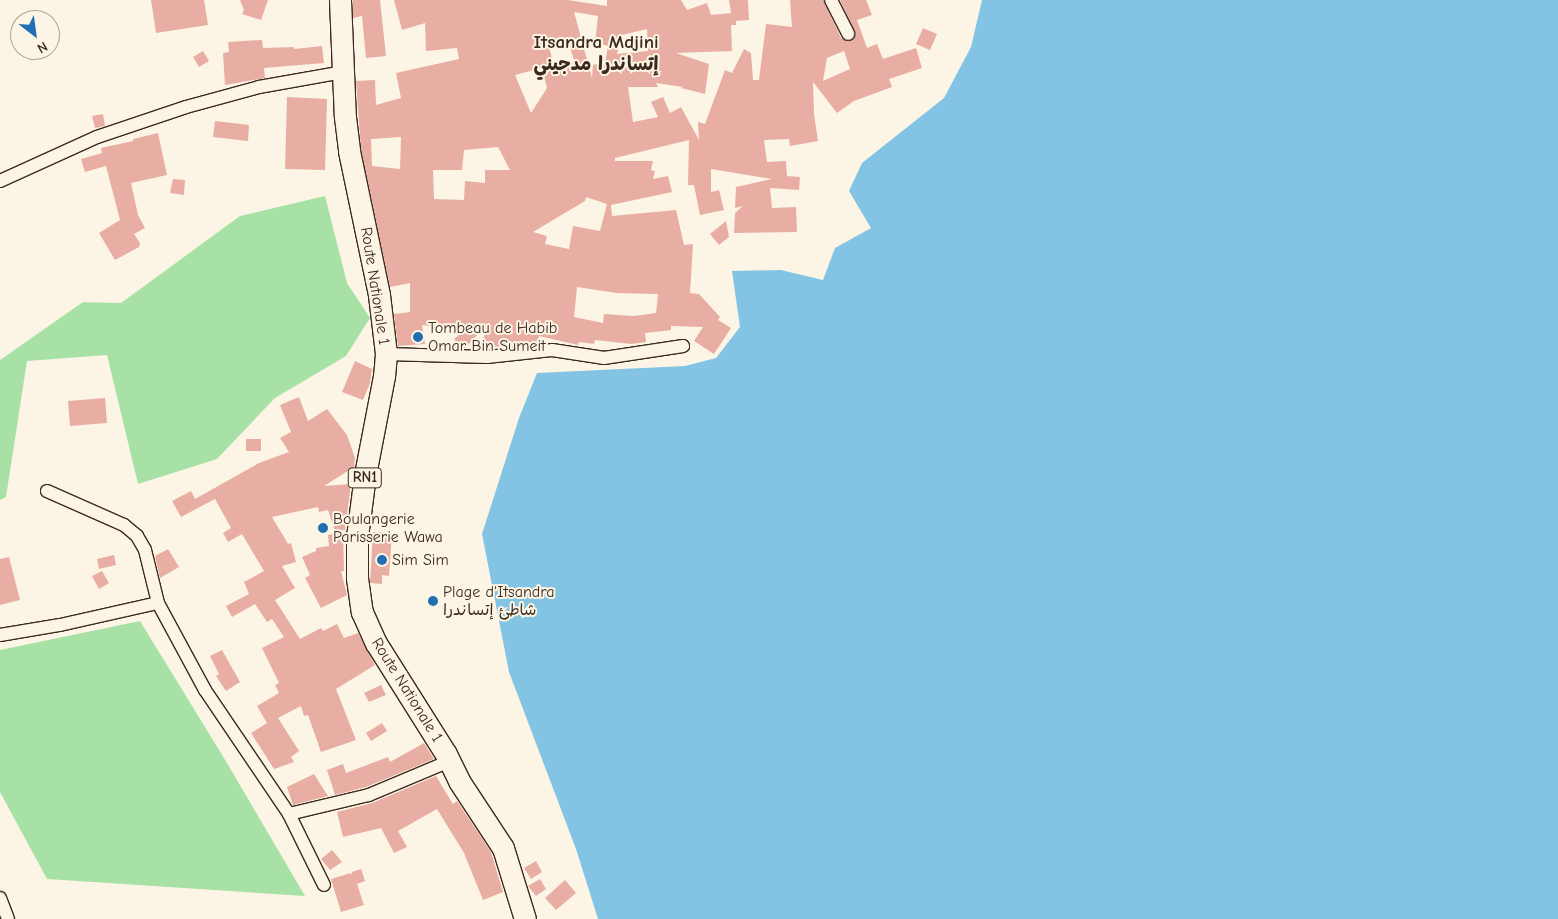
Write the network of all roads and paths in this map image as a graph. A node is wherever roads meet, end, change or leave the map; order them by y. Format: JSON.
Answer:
{"nodes":[{"id":1,"x":340,"y":0,"type":"edge"},
{"id":2,"x":831,"y":0,"type":"edge"},
{"id":3,"x":848,"y":34,"type":"dead end"},
{"id":4,"x":343,"y":72,"type":"junction"},
{"id":5,"x":0,"y":181,"type":"edge"},
{"id":6,"x":683,"y":346,"type":"dead end"},
{"id":7,"x":386,"y":354,"type":"junction"},
{"id":8,"x":47,"y":491,"type":"dead end"},
{"id":9,"x":158,"y":602,"type":"junction"},
{"id":10,"x":0,"y":635,"type":"edge"},
{"id":11,"x":450,"y":761,"type":"junction"},
{"id":12,"x":289,"y":814,"type":"junction"},
{"id":13,"x":324,"y":885,"type":"dead end"},
{"id":14,"x":0,"y":898,"type":"edge"},
{"id":15,"x":8,"y":919,"type":"edge"},
{"id":16,"x":525,"y":919,"type":"edge"}],
"edges":[{"from":1,"to":4,"type":"main road","name":"Route Nationale 1","number":"RN1"},
{"from":2,"to":3,"type":"street"},
{"from":4,"to":5,"type":"street"},
{"from":4,"to":7,"type":"main road","name":"Route Nationale 1","number":"RN1"},
{"from":6,"to":7,"type":"street"},
{"from":7,"to":11,"type":"main road","name":"Route Nationale 1","number":"RN1"},
{"from":8,"to":9,"type":"street"},
{"from":9,"to":10,"type":"street"},
{"from":9,"to":12,"type":"street"},
{"from":11,"to":12,"type":"street"},
{"from":11,"to":16,"type":"main road","name":"Route Nationale 1","number":"RN1"},
{"from":12,"to":13,"type":"street"},
{"from":14,"to":15,"type":"street"}]}
